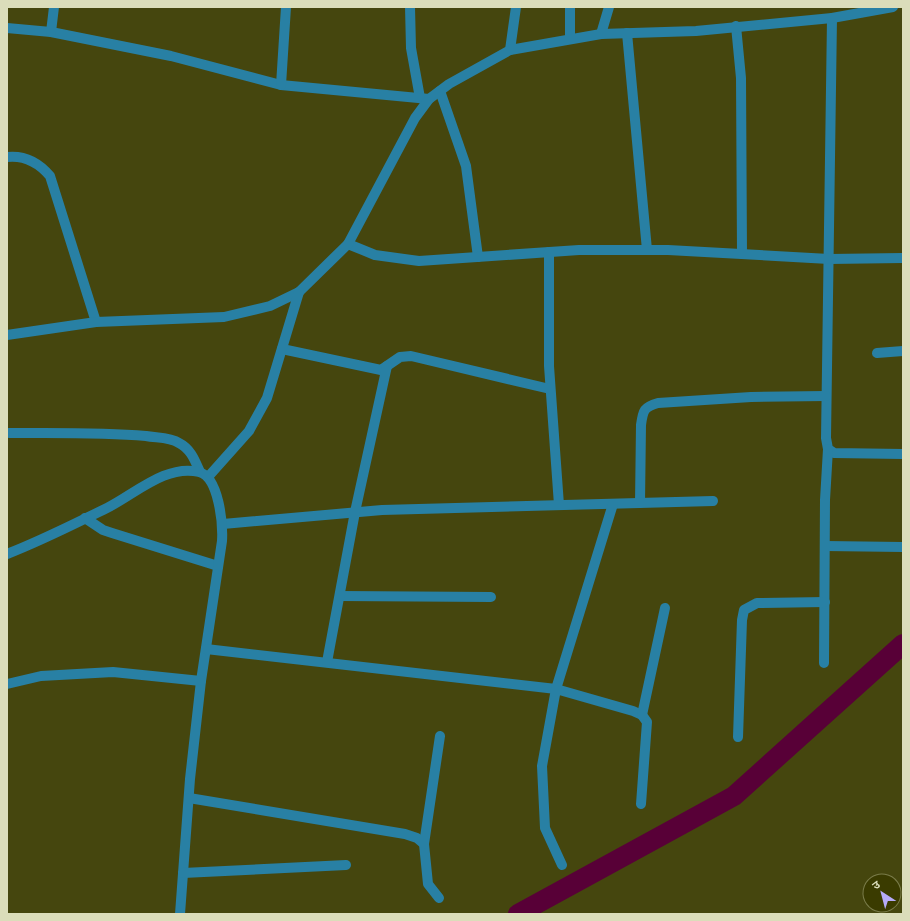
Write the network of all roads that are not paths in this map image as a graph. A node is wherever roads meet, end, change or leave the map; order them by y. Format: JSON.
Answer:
{"nodes":[{"id":1,"x":54,"y":7,"type":"edge"},
{"id":2,"x":286,"y":7,"type":"edge"},
{"id":3,"x":410,"y":7,"type":"edge"},
{"id":4,"x":516,"y":7,"type":"edge"},
{"id":5,"x":570,"y":7,"type":"edge"},
{"id":6,"x":609,"y":7,"type":"edge"},
{"id":7,"x":893,"y":7,"type":"edge"},
{"id":8,"x":832,"y":18,"type":"junction"},
{"id":9,"x":736,"y":26,"type":"junction"},
{"id":10,"x":7,"y":28,"type":"edge"},
{"id":11,"x":51,"y":32,"type":"junction"},
{"id":12,"x":627,"y":33,"type":"junction"},
{"id":13,"x":601,"y":34,"type":"junction"},
{"id":14,"x":570,"y":38,"type":"junction"},
{"id":15,"x":510,"y":50,"type":"junction"},
{"id":16,"x":281,"y":85,"type":"junction"},
{"id":17,"x":440,"y":91,"type":"junction"},
{"id":18,"x":424,"y":98,"type":"junction"},
{"id":19,"x":7,"y":157,"type":"edge"},
{"id":20,"x":348,"y":244,"type":"junction"},
{"id":21,"x":647,"y":250,"type":"junction"},
{"id":22,"x":549,"y":252,"type":"junction"},
{"id":23,"x":742,"y":254,"type":"junction"},
{"id":24,"x":478,"y":257,"type":"junction"},
{"id":25,"x":903,"y":258,"type":"edge"},
{"id":26,"x":829,"y":259,"type":"junction"},
{"id":27,"x":299,"y":292,"type":"junction"},
{"id":28,"x":96,"y":322,"type":"junction"},
{"id":29,"x":7,"y":336,"type":"edge"},
{"id":30,"x":282,"y":349,"type":"junction"},
{"id":31,"x":903,"y":351,"type":"edge"},
{"id":32,"x":877,"y":353,"type":"dead end"},
{"id":33,"x":387,"y":366,"type":"junction"},
{"id":34,"x":550,"y":389,"type":"junction"},
{"id":35,"x":826,"y":396,"type":"junction"},
{"id":36,"x":9,"y":433,"type":"dead end"},
{"id":37,"x":828,"y":449,"type":"junction"},
{"id":38,"x":903,"y":454,"type":"edge"},
{"id":39,"x":204,"y":474,"type":"junction"},
{"id":40,"x":713,"y":502,"type":"dead end"},
{"id":41,"x":640,"y":503,"type":"junction"},
{"id":42,"x":613,"y":504,"type":"junction"},
{"id":43,"x":559,"y":505,"type":"junction"},
{"id":44,"x":355,"y":512,"type":"junction"},
{"id":45,"x":85,"y":518,"type":"junction"},
{"id":46,"x":223,"y":524,"type":"junction"},
{"id":47,"x":825,"y":546,"type":"junction"},
{"id":48,"x":903,"y":547,"type":"edge"},
{"id":49,"x":7,"y":554,"type":"edge"},
{"id":50,"x":218,"y":566,"type":"junction"},
{"id":51,"x":340,"y":596,"type":"junction"},
{"id":52,"x":491,"y":597,"type":"dead end"},
{"id":53,"x":824,"y":602,"type":"junction"},
{"id":54,"x":665,"y":608,"type":"dead end"},
{"id":55,"x":206,"y":649,"type":"junction"},
{"id":56,"x":327,"y":662,"type":"junction"},
{"id":57,"x":824,"y":663,"type":"dead end"},
{"id":58,"x":201,"y":681,"type":"junction"},
{"id":59,"x":7,"y":684,"type":"edge"},
{"id":60,"x":556,"y":689,"type":"junction"},
{"id":61,"x":642,"y":715,"type":"junction"},
{"id":62,"x":440,"y":736,"type":"dead end"},
{"id":63,"x":738,"y":737,"type":"dead end"},
{"id":64,"x":189,"y":798,"type":"junction"},
{"id":65,"x":641,"y":804,"type":"dead end"},
{"id":66,"x":424,"y":844,"type":"junction"},
{"id":67,"x":346,"y":865,"type":"dead end"},
{"id":68,"x":562,"y":865,"type":"dead end"},
{"id":69,"x":183,"y":873,"type":"junction"},
{"id":70,"x":439,"y":898,"type":"dead end"},
{"id":71,"x":180,"y":914,"type":"edge"}],
"edges":[{"from":1,"to":11,"type":"street"},
{"from":2,"to":16,"type":"street"},
{"from":3,"to":18,"type":"street"},
{"from":4,"to":15,"type":"street"},
{"from":5,"to":14,"type":"street"},
{"from":6,"to":13,"type":"street"},
{"from":7,"to":8,"type":"street"},
{"from":8,"to":9,"type":"street"},
{"from":8,"to":26,"type":"street"},
{"from":9,"to":12,"type":"street"},
{"from":9,"to":23,"type":"street"},
{"from":10,"to":11,"type":"street"},
{"from":11,"to":16,"type":"street"},
{"from":12,"to":13,"type":"street"},
{"from":12,"to":21,"type":"street"},
{"from":13,"to":14,"type":"street"},
{"from":14,"to":15,"type":"street"},
{"from":15,"to":17,"type":"street"},
{"from":16,"to":18,"type":"street"},
{"from":17,"to":18,"type":"street"},
{"from":17,"to":24,"type":"street"},
{"from":18,"to":20,"type":"street"},
{"from":19,"to":28,"type":"street"},
{"from":20,"to":24,"type":"street"},
{"from":20,"to":27,"type":"street"},
{"from":21,"to":22,"type":"street"},
{"from":21,"to":23,"type":"street"},
{"from":22,"to":24,"type":"street"},
{"from":22,"to":34,"type":"street"},
{"from":23,"to":26,"type":"street"},
{"from":25,"to":26,"type":"street"},
{"from":26,"to":35,"type":"street"},
{"from":27,"to":28,"type":"street"},
{"from":27,"to":30,"type":"street"},
{"from":28,"to":29,"type":"street"},
{"from":30,"to":33,"type":"street"},
{"from":30,"to":39,"type":"street"},
{"from":31,"to":32,"type":"street"},
{"from":33,"to":34,"type":"street"},
{"from":33,"to":44,"type":"street"},
{"from":34,"to":43,"type":"street"},
{"from":35,"to":37,"type":"street"},
{"from":35,"to":41,"type":"street"},
{"from":36,"to":39,"type":"street"},
{"from":37,"to":38,"type":"street"},
{"from":37,"to":47,"type":"street"},
{"from":39,"to":45,"type":"street"},
{"from":39,"to":46,"type":"street"},
{"from":40,"to":41,"type":"street"},
{"from":41,"to":42,"type":"street"},
{"from":42,"to":43,"type":"street"},
{"from":42,"to":60,"type":"street"},
{"from":43,"to":44,"type":"street"},
{"from":44,"to":46,"type":"street"},
{"from":44,"to":51,"type":"street"},
{"from":45,"to":49,"type":"street"},
{"from":45,"to":50,"type":"street"},
{"from":46,"to":50,"type":"street"},
{"from":47,"to":48,"type":"street"},
{"from":47,"to":53,"type":"street"},
{"from":50,"to":55,"type":"street"},
{"from":51,"to":52,"type":"street"},
{"from":51,"to":56,"type":"street"},
{"from":53,"to":57,"type":"street"},
{"from":53,"to":63,"type":"street"},
{"from":54,"to":61,"type":"street"},
{"from":55,"to":56,"type":"street"},
{"from":55,"to":58,"type":"street"},
{"from":56,"to":60,"type":"street"},
{"from":58,"to":59,"type":"street"},
{"from":58,"to":64,"type":"street"},
{"from":60,"to":61,"type":"street"},
{"from":60,"to":68,"type":"street"},
{"from":61,"to":65,"type":"street"},
{"from":62,"to":66,"type":"street"},
{"from":64,"to":66,"type":"street"},
{"from":64,"to":69,"type":"street"},
{"from":66,"to":70,"type":"street"},
{"from":67,"to":69,"type":"street"},
{"from":69,"to":71,"type":"street"}]}
